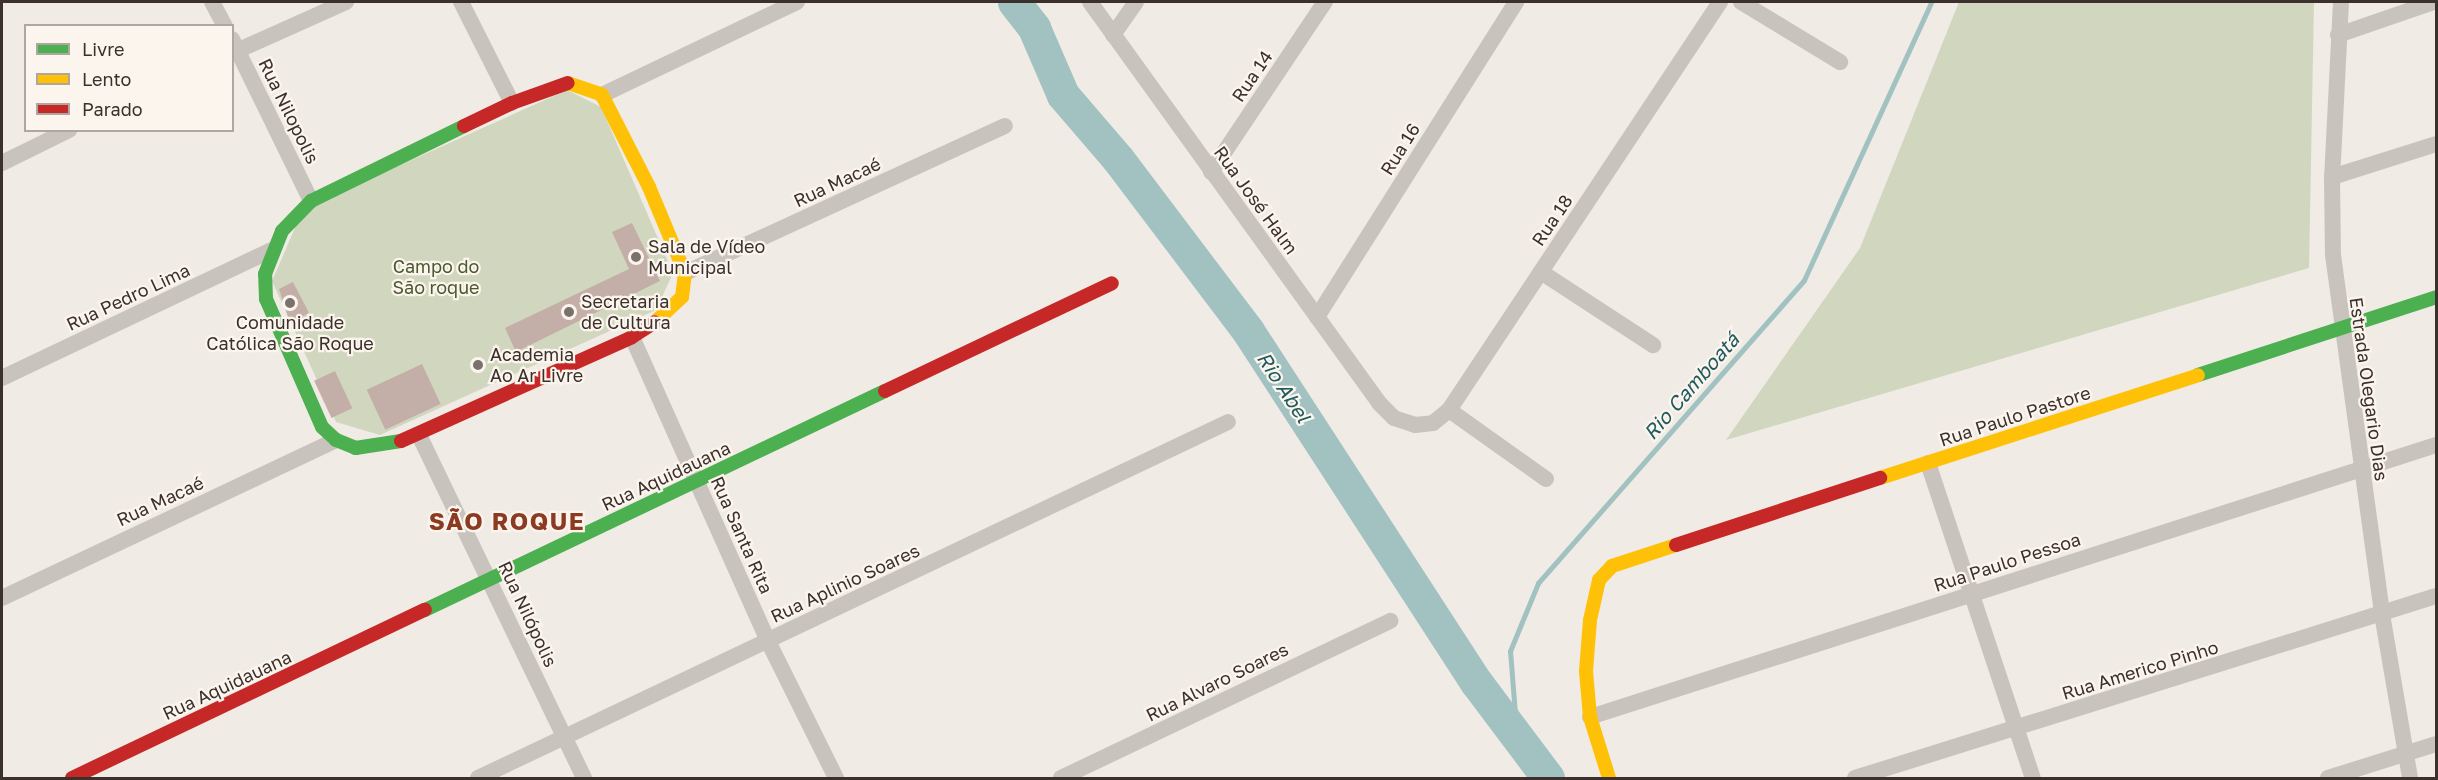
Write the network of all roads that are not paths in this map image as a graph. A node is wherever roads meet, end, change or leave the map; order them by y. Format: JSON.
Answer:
{"nodes":[{"id":1,"x":212,"y":2,"type":"edge"},
{"id":2,"x":346,"y":2,"type":"edge"},
{"id":3,"x":461,"y":2,"type":"edge"},
{"id":4,"x":797,"y":2,"type":"edge"},
{"id":5,"x":1090,"y":2,"type":"edge"},
{"id":6,"x":1136,"y":2,"type":"edge"},
{"id":7,"x":1325,"y":2,"type":"edge"},
{"id":8,"x":1516,"y":2,"type":"edge"},
{"id":9,"x":1720,"y":2,"type":"edge"},
{"id":10,"x":1741,"y":2,"type":"edge"},
{"id":11,"x":2341,"y":2,"type":"edge"},
{"id":12,"x":2434,"y":2,"type":"edge"},
{"id":13,"x":224,"y":24,"type":"edge"},
{"id":14,"x":1113,"y":35,"type":"junction"},
{"id":15,"x":2338,"y":35,"type":"junction"},
{"id":16,"x":235,"y":47,"type":"edge"},
{"id":17,"x":1840,"y":62,"type":"dead end"},
{"id":18,"x":602,"y":95,"type":"junction"},
{"id":19,"x":512,"y":103,"type":"junction"},
{"id":20,"x":1005,"y":126,"type":"dead end"},
{"id":21,"x":65,"y":132,"type":"edge"},
{"id":22,"x":2436,"y":144,"type":"edge"},
{"id":23,"x":2,"y":163,"type":"edge"},
{"id":24,"x":1211,"y":172,"type":"junction"},
{"id":25,"x":2332,"y":177,"type":"junction"},
{"id":26,"x":311,"y":201,"type":"junction"},
{"id":27,"x":271,"y":250,"type":"junction"},
{"id":28,"x":1541,"y":272,"type":"junction"},
{"id":29,"x":685,"y":273,"type":"junction"},
{"id":30,"x":1112,"y":283,"type":"dead end"},
{"id":31,"x":2436,"y":297,"type":"edge"},
{"id":32,"x":1317,"y":317,"type":"junction"},
{"id":33,"x":2340,"y":327,"type":"junction"},
{"id":34,"x":632,"y":338,"type":"junction"},
{"id":35,"x":1653,"y":345,"type":"dead end"},
{"id":36,"x":2,"y":378,"type":"edge"},
{"id":37,"x":1449,"y":410,"type":"junction"},
{"id":38,"x":1394,"y":418,"type":"joint"},
{"id":39,"x":1228,"y":422,"type":"dead end"},
{"id":40,"x":419,"y":435,"type":"junction"},
{"id":41,"x":336,"y":440,"type":"junction"},
{"id":42,"x":2436,"y":445,"type":"edge"},
{"id":43,"x":1928,"y":463,"type":"junction"},
{"id":44,"x":2361,"y":471,"type":"junction"},
{"id":45,"x":1546,"y":478,"type":"dead end"},
{"id":46,"x":697,"y":481,"type":"junction"},
{"id":47,"x":491,"y":579,"type":"junction"},
{"id":48,"x":1971,"y":593,"type":"junction"},
{"id":49,"x":2436,"y":596,"type":"edge"},
{"id":50,"x":2,"y":598,"type":"edge"},
{"id":51,"x":2382,"y":614,"type":"junction"},
{"id":52,"x":1390,"y":621,"type":"dead end"},
{"id":53,"x":768,"y":641,"type":"junction"},
{"id":54,"x":1590,"y":717,"type":"junction"},
{"id":55,"x":2017,"y":729,"type":"junction"},
{"id":56,"x":564,"y":737,"type":"junction"},
{"id":57,"x":2436,"y":744,"type":"edge"},
{"id":58,"x":2407,"y":754,"type":"junction"},
{"id":59,"x":72,"y":778,"type":"edge"},
{"id":60,"x":478,"y":778,"type":"edge"},
{"id":61,"x":584,"y":778,"type":"edge"},
{"id":62,"x":836,"y":778,"type":"edge"},
{"id":63,"x":1061,"y":778,"type":"edge"},
{"id":64,"x":1609,"y":778,"type":"edge"},
{"id":65,"x":1854,"y":778,"type":"edge"},
{"id":66,"x":2033,"y":778,"type":"edge"},
{"id":67,"x":2328,"y":778,"type":"edge"},
{"id":68,"x":2410,"y":778,"type":"edge"}],
"edges":[{"from":1,"to":13,"type":"street"},
{"from":2,"to":16,"type":"street"},
{"from":3,"to":19,"type":"street"},
{"from":4,"to":18,"type":"street"},
{"from":5,"to":14,"type":"street","name":"Rua José Halm"},
{"from":6,"to":14,"type":"street"},
{"from":7,"to":24,"type":"street","name":"Rua 14"},
{"from":8,"to":32,"type":"street","name":"Rua 16"},
{"from":9,"to":28,"type":"street","name":"Rua 18"},
{"from":10,"to":17,"type":"street"},
{"from":11,"to":15,"type":"street","name":"Estrada Olegario Dias"},
{"from":12,"to":15,"type":"street"},
{"from":14,"to":24,"type":"street","name":"Rua José Halm"},
{"from":15,"to":25,"type":"street","name":"Estrada Olegario Dias"},
{"from":16,"to":26,"type":"street","name":"Rua Nilopolis"},
{"from":18,"to":19,"type":"street"},
{"from":18,"to":29,"type":"street"},
{"from":19,"to":26,"type":"street"},
{"from":20,"to":29,"type":"street","name":"Rua Macaé"},
{"from":21,"to":23,"type":"street"},
{"from":22,"to":25,"type":"street"},
{"from":24,"to":32,"type":"street","name":"Rua José Halm"},
{"from":25,"to":33,"type":"street","name":"Estrada Olegario Dias"},
{"from":26,"to":27,"type":"street"},
{"from":27,"to":36,"type":"street","name":"Rua Pedro Lima"},
{"from":27,"to":41,"type":"street"},
{"from":28,"to":35,"type":"street"},
{"from":28,"to":37,"type":"street","name":"Rua 18"},
{"from":29,"to":34,"type":"street"},
{"from":30,"to":46,"type":"street","name":"Rua Aquidauana"},
{"from":31,"to":33,"type":"street","name":"Rua Paulo Pastore"},
{"from":32,"to":38,"type":"street","name":"Rua José Halm"},
{"from":33,"to":43,"type":"street","name":"Rua Paulo Pastore"},
{"from":33,"to":44,"type":"street","name":"Estrada Olegario Dias"},
{"from":34,"to":40,"type":"street"},
{"from":34,"to":46,"type":"street","name":"Rua Santa Rita"},
{"from":37,"to":38,"type":"street","name":"Rua 18"},
{"from":37,"to":45,"type":"street"},
{"from":39,"to":53,"type":"street","name":"Rua Aplinio Soares"},
{"from":40,"to":41,"type":"street"},
{"from":40,"to":47,"type":"street","name":"Rua Nilópolis"},
{"from":41,"to":50,"type":"street","name":"Rua Macaé"},
{"from":42,"to":44,"type":"street","name":"Rua Paulo Pessoa"},
{"from":43,"to":48,"type":"street"},
{"from":43,"to":54,"type":"street","name":"Rua Paulo Pastore"},
{"from":44,"to":48,"type":"street","name":"Rua Paulo Pessoa"},
{"from":44,"to":51,"type":"street","name":"Estrada Olegario Dias"},
{"from":46,"to":47,"type":"street","name":"Rua Aquidauana"},
{"from":46,"to":53,"type":"street","name":"Rua Santa Rita"},
{"from":47,"to":56,"type":"street","name":"Rua Nilópolis"},
{"from":47,"to":59,"type":"street","name":"Rua Aquidauana"},
{"from":48,"to":54,"type":"street","name":"Rua Paulo Pessoa"},
{"from":48,"to":55,"type":"street"},
{"from":49,"to":51,"type":"street","name":"Rua Americo Pinho"},
{"from":51,"to":55,"type":"street","name":"Rua Americo Pinho"},
{"from":51,"to":58,"type":"street","name":"Estrada Olegario Dias"},
{"from":52,"to":63,"type":"street","name":"Rua Alvaro Soares"},
{"from":53,"to":56,"type":"street","name":"Rua Aplinio Soares"},
{"from":53,"to":62,"type":"street","name":"Rua Santa Rita"},
{"from":54,"to":64,"type":"street"},
{"from":55,"to":65,"type":"street","name":"Rua Americo Pinho"},
{"from":55,"to":66,"type":"street"},
{"from":56,"to":60,"type":"street","name":"Rua Aplinio Soares"},
{"from":56,"to":61,"type":"street","name":"Rua Nilópolis"},
{"from":57,"to":58,"type":"street"},
{"from":58,"to":67,"type":"street"},
{"from":58,"to":68,"type":"street","name":"Estrada Olegario Dias"}]}
